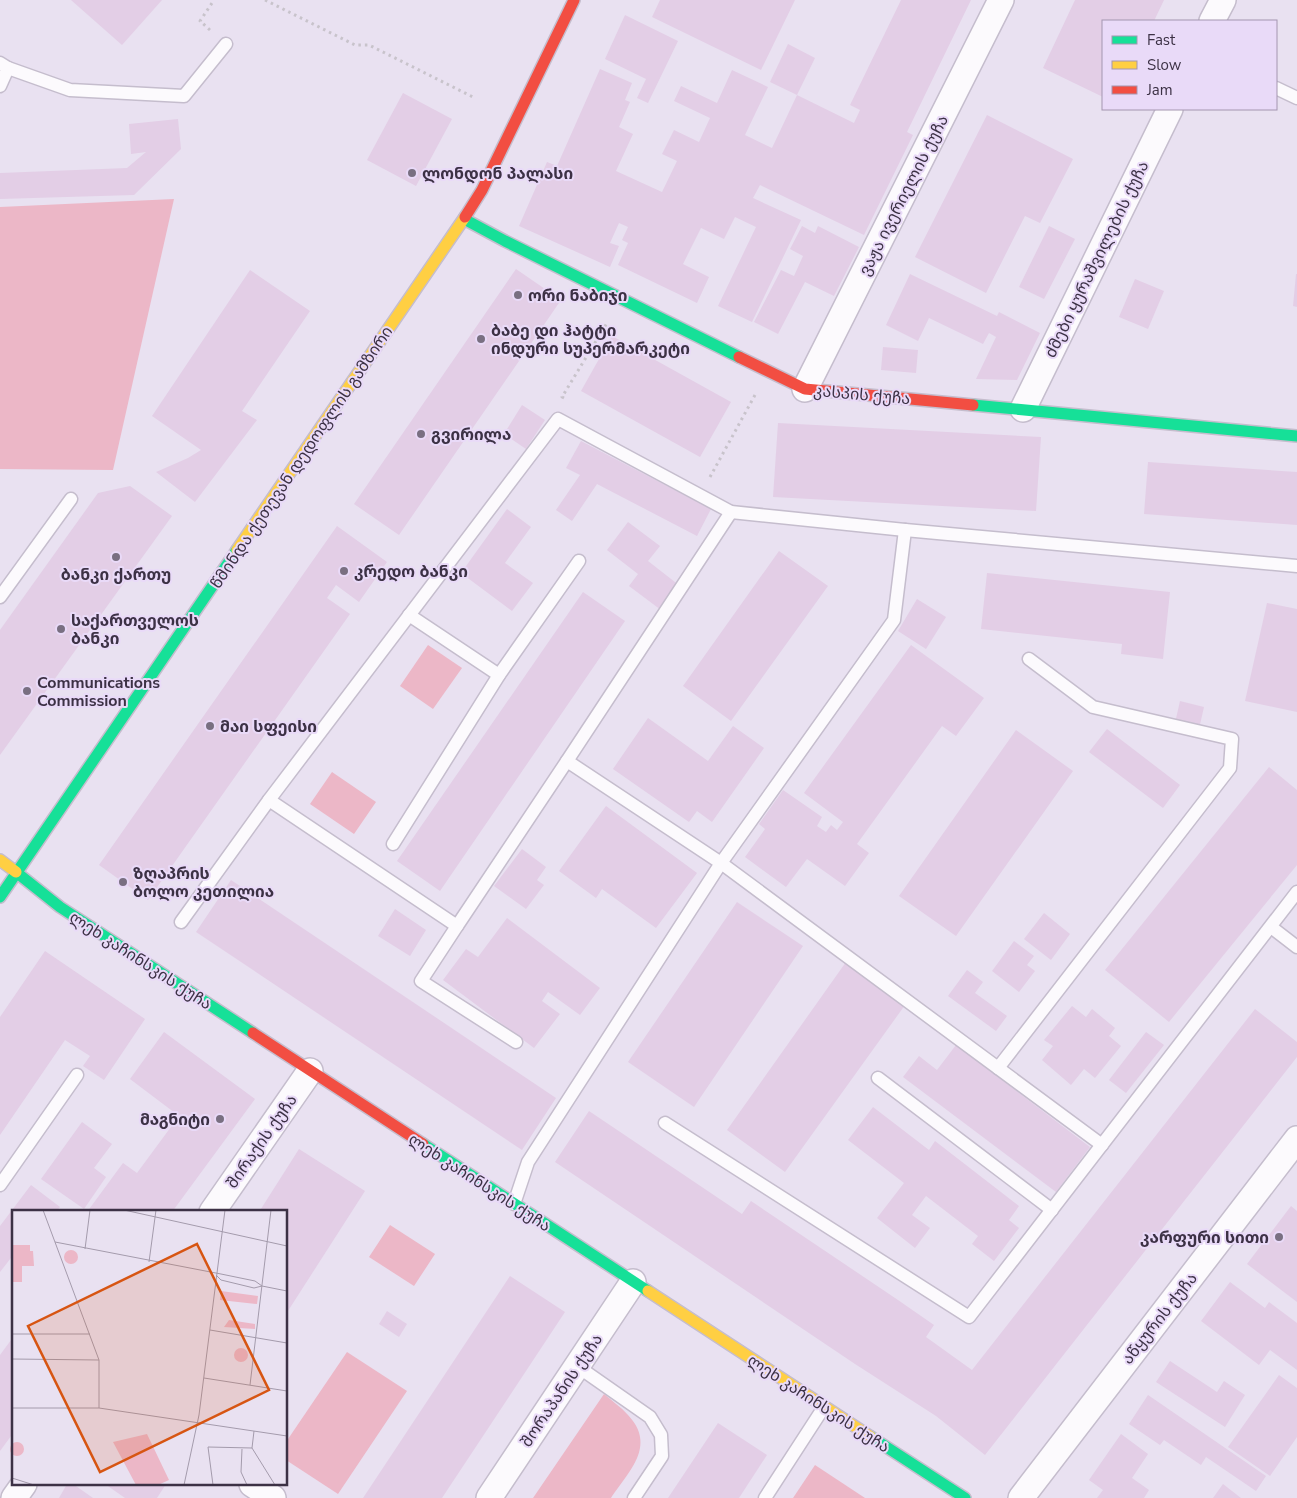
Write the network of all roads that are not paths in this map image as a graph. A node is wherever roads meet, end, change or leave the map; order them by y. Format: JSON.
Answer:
{"nodes":[{"id":1,"x":574,"y":0,"type":"edge"},
{"id":2,"x":1001,"y":0,"type":"edge"},
{"id":3,"x":1223,"y":0,"type":"edge"},
{"id":4,"x":1213,"y":20,"type":"edge"},
{"id":5,"x":226,"y":44,"type":"road end"},
{"id":6,"x":4,"y":65,"type":"edge"},
{"id":7,"x":0,"y":86,"type":"edge"},
{"id":8,"x":1277,"y":88,"type":"edge"},
{"id":9,"x":1297,"y":98,"type":"edge"},
{"id":10,"x":1170,"y":110,"type":"edge"},
{"id":11,"x":464,"y":219,"type":"junction"},
{"id":12,"x":806,"y":389,"type":"junction"},
{"id":13,"x":1023,"y":409,"type":"junction"},
{"id":14,"x":1297,"y":436,"type":"edge"},
{"id":15,"x":71,"y":499,"type":"dead end"},
{"id":16,"x":731,"y":512,"type":"junction"},
{"id":17,"x":906,"y":530,"type":"junction"},
{"id":18,"x":579,"y":561,"type":"dead end"},
{"id":19,"x":1297,"y":566,"type":"edge"},
{"id":20,"x":0,"y":597,"type":"edge"},
{"id":21,"x":409,"y":615,"type":"junction"},
{"id":22,"x":1029,"y":659,"type":"dead end"},
{"id":23,"x":499,"y":675,"type":"junction"},
{"id":24,"x":567,"y":761,"type":"junction"},
{"id":25,"x":269,"y":800,"type":"junction"},
{"id":26,"x":393,"y":844,"type":"dead end"},
{"id":27,"x":0,"y":860,"type":"edge"},
{"id":28,"x":721,"y":862,"type":"junction"},
{"id":29,"x":16,"y":872,"type":"junction"},
{"id":30,"x":1297,"y":892,"type":"edge"},
{"id":31,"x":0,"y":896,"type":"edge"},
{"id":32,"x":181,"y":922,"type":"dead end"},
{"id":33,"x":456,"y":926,"type":"junction"},
{"id":34,"x":1271,"y":926,"type":"junction"},
{"id":35,"x":1297,"y":947,"type":"edge"},
{"id":36,"x":516,"y":1042,"type":"dead end"},
{"id":37,"x":998,"y":1068,"type":"junction"},
{"id":38,"x":310,"y":1071,"type":"junction"},
{"id":39,"x":77,"y":1075,"type":"dead end"},
{"id":40,"x":878,"y":1078,"type":"dead end"},
{"id":41,"x":665,"y":1123,"type":"dead end"},
{"id":42,"x":1297,"y":1139,"type":"edge"},
{"id":43,"x":1102,"y":1145,"type":"junction"},
{"id":44,"x":0,"y":1185,"type":"edge"},
{"id":45,"x":514,"y":1204,"type":"junction"},
{"id":46,"x":213,"y":1210,"type":"edge"},
{"id":47,"x":1052,"y":1210,"type":"junction"},
{"id":48,"x":633,"y":1282,"type":"junction"},
{"id":49,"x":577,"y":1366,"type":"junction"},
{"id":50,"x":824,"y":1407,"type":"junction"},
{"id":51,"x":23,"y":1486,"type":"edge"},
{"id":52,"x":255,"y":1486,"type":"edge"},
{"id":53,"x":14,"y":1498,"type":"edge"},
{"id":54,"x":273,"y":1498,"type":"edge"},
{"id":55,"x":489,"y":1498,"type":"edge"},
{"id":56,"x":634,"y":1498,"type":"edge"},
{"id":57,"x":766,"y":1498,"type":"edge"},
{"id":58,"x":965,"y":1498,"type":"edge"},
{"id":59,"x":1020,"y":1498,"type":"edge"}],
"edges":[{"from":1,"to":11,"type":"main road","name":"წმინდა ქეთევან დედოფლის გამზირი"},
{"from":2,"to":12,"type":"street","name":"ვაჟა ივერიელის ქუჩა"},
{"from":3,"to":4,"type":"street"},
{"from":5,"to":6,"type":"lane"},
{"from":6,"to":7,"type":"lane"},
{"from":8,"to":9,"type":"lane"},
{"from":10,"to":13,"type":"street","name":"ძმები ყურაშვილების ქუჩა"},
{"from":11,"to":12,"type":"main road","name":"კასპის ქუჩა"},
{"from":11,"to":29,"type":"main road","name":"წმინდა ქეთევან დედოფლის გამზირი"},
{"from":12,"to":13,"type":"main road","name":"კასპის ქუჩა"},
{"from":13,"to":14,"type":"main road","name":"კასპის ქუჩა"},
{"from":15,"to":20,"type":"lane"},
{"from":16,"to":17,"type":"lane"},
{"from":16,"to":21,"type":"lane"},
{"from":16,"to":24,"type":"lane"},
{"from":17,"to":19,"type":"lane"},
{"from":17,"to":28,"type":"lane"},
{"from":18,"to":23,"type":"lane"},
{"from":21,"to":23,"type":"lane"},
{"from":21,"to":25,"type":"lane"},
{"from":22,"to":37,"type":"lane"},
{"from":23,"to":26,"type":"lane"},
{"from":24,"to":28,"type":"lane"},
{"from":24,"to":33,"type":"lane"},
{"from":25,"to":32,"type":"lane"},
{"from":25,"to":33,"type":"lane"},
{"from":27,"to":29,"type":"main road","name":"ლეხ კაჩინსკის ქუჩა"},
{"from":28,"to":37,"type":"lane"},
{"from":28,"to":45,"type":"lane"},
{"from":29,"to":31,"type":"main road","name":"წმინდა ქეთევან დედოფლის გამზირი"},
{"from":29,"to":38,"type":"main road","name":"ლეხ კაჩინსკის ქუჩა"},
{"from":30,"to":34,"type":"lane"},
{"from":33,"to":36,"type":"lane"},
{"from":34,"to":35,"type":"lane"},
{"from":34,"to":43,"type":"lane"},
{"from":37,"to":43,"type":"lane"},
{"from":38,"to":45,"type":"main road","name":"ლეხ კაჩინსკის ქუჩა"},
{"from":38,"to":46,"type":"street","name":"შირაქის ქუჩა"},
{"from":39,"to":44,"type":"lane"},
{"from":40,"to":47,"type":"lane"},
{"from":41,"to":47,"type":"lane"},
{"from":42,"to":59,"type":"street","name":"აწყურის ქუჩა"},
{"from":43,"to":47,"type":"lane"},
{"from":45,"to":48,"type":"main road","name":"ლეხ კაჩინსკის ქუჩა"},
{"from":48,"to":49,"type":"street","name":"შორაპანის ქუჩა"},
{"from":48,"to":50,"type":"main road","name":"ლეხ კაჩინსკის ქუჩა"},
{"from":49,"to":55,"type":"street","name":"შორაპანის ქუჩა"},
{"from":49,"to":56,"type":"lane"},
{"from":50,"to":57,"type":"lane"},
{"from":50,"to":58,"type":"main road","name":"ლეხ კაჩინსკის ქუჩა"},
{"from":51,"to":53,"type":"street"},
{"from":52,"to":54,"type":"street"}]}
